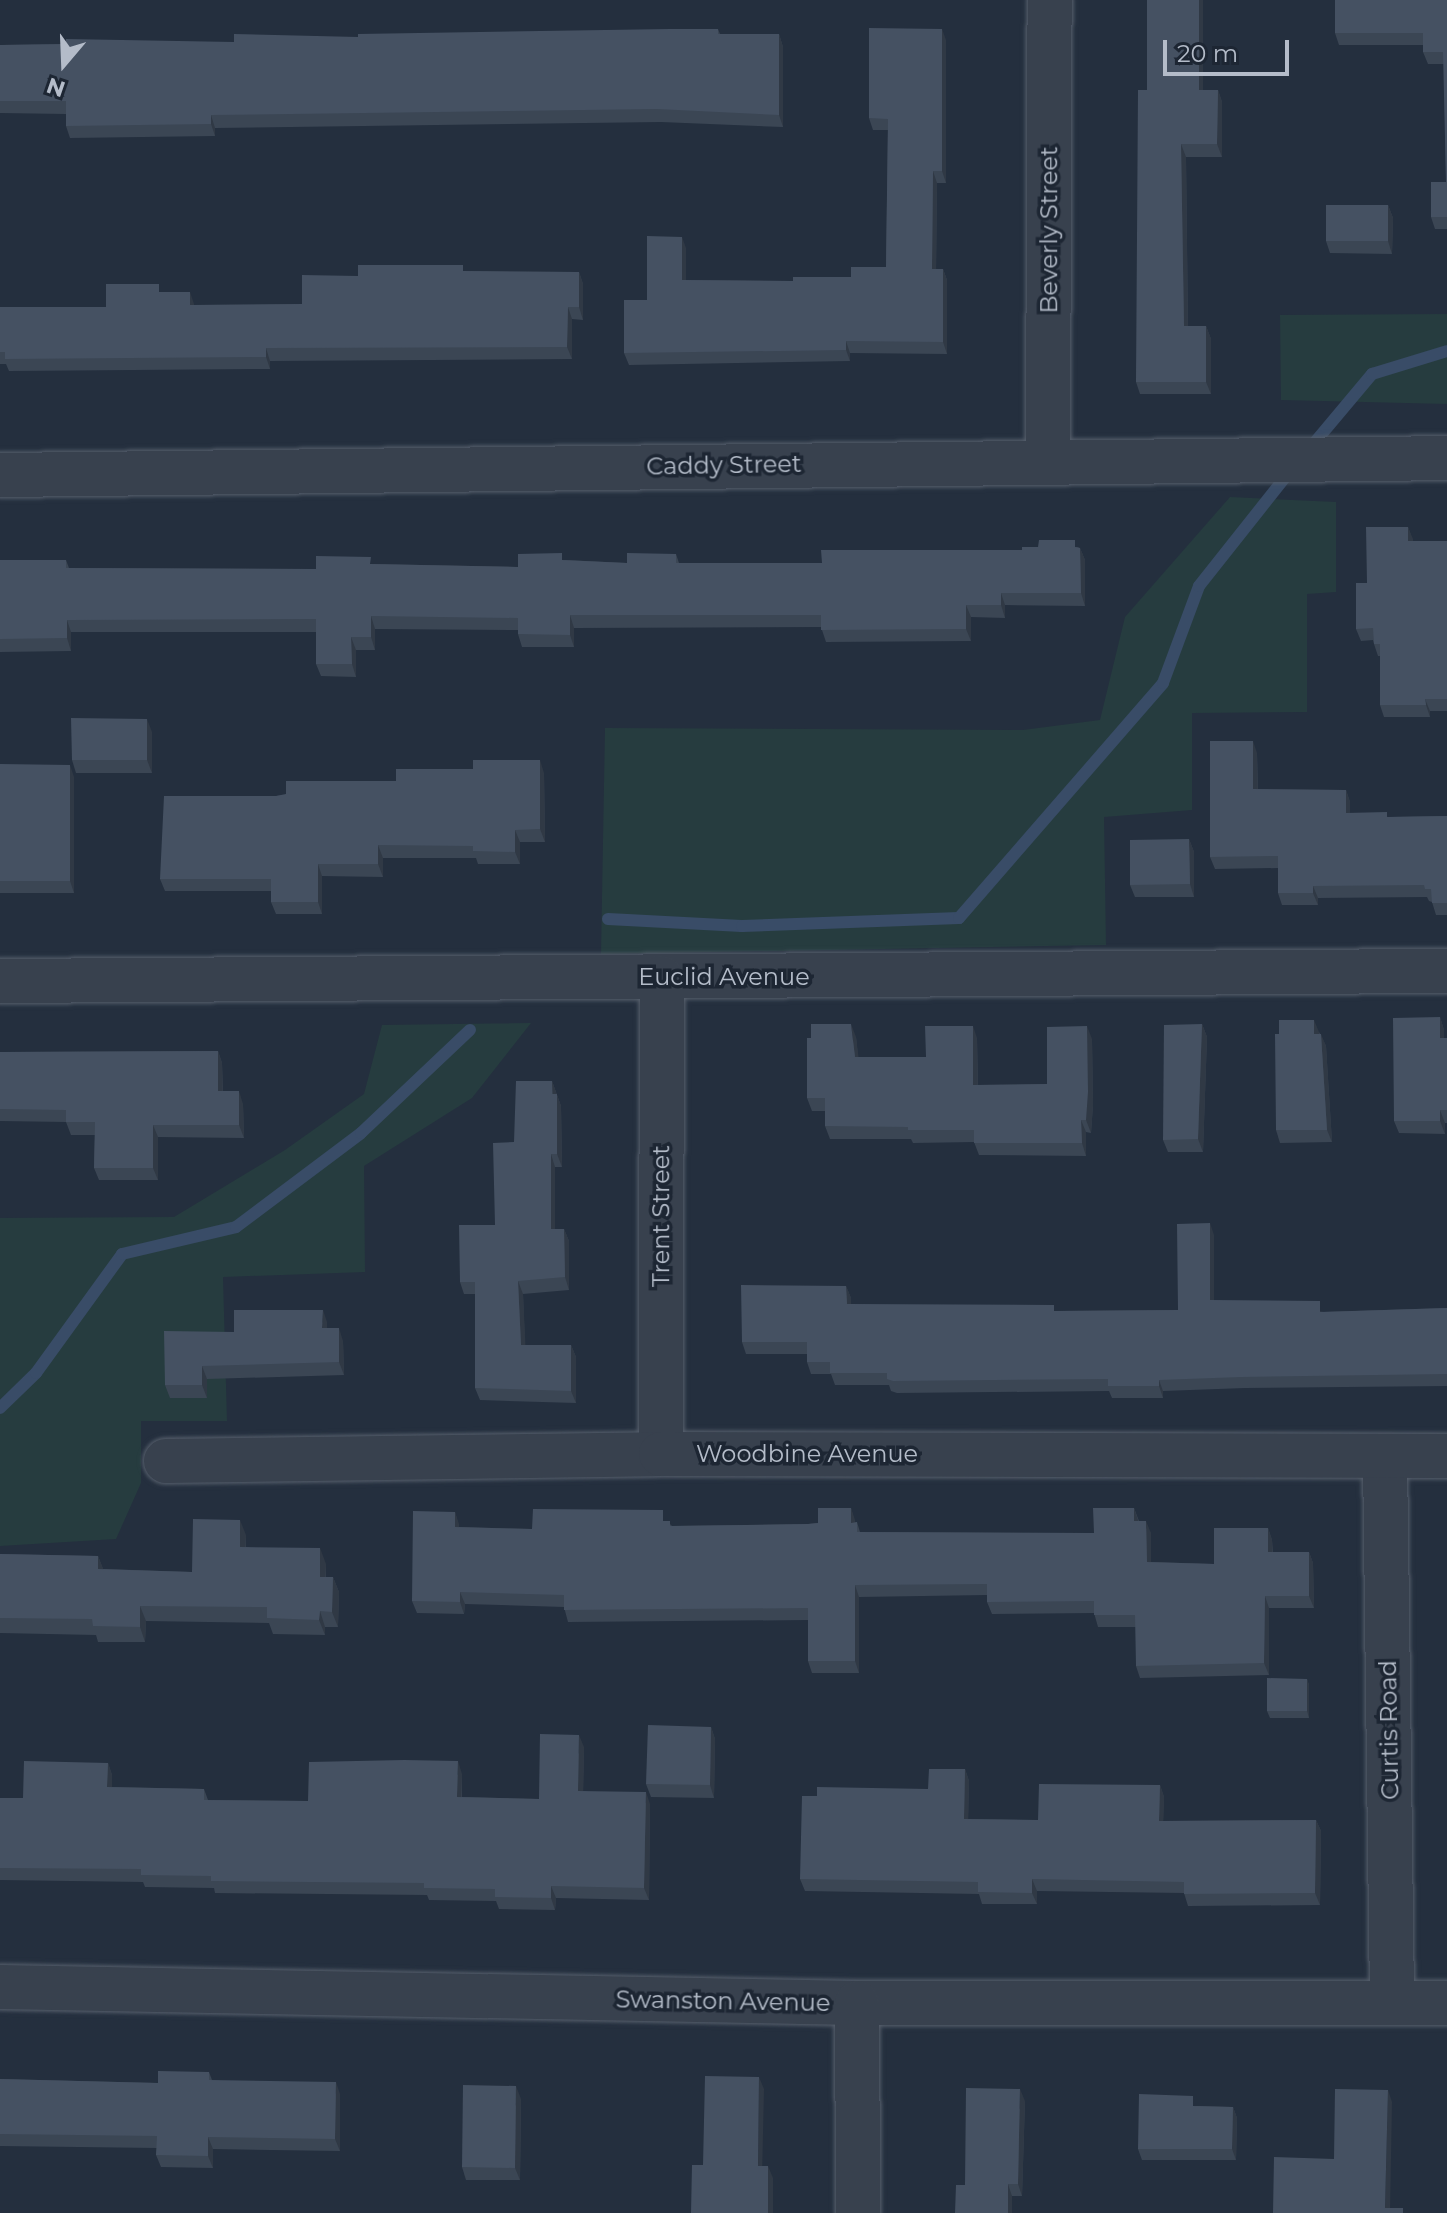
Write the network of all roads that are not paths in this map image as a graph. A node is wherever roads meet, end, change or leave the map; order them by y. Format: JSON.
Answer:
{"nodes":[{"id":1,"x":1050,"y":0,"type":"edge"},
{"id":2,"x":1447,"y":458,"type":"edge"},
{"id":3,"x":1048,"y":461,"type":"junction"},
{"id":4,"x":0,"y":475,"type":"edge"},
{"id":5,"x":1447,"y":971,"type":"edge"},
{"id":6,"x":662,"y":978,"type":"junction"},
{"id":7,"x":0,"y":981,"type":"edge"},
{"id":8,"x":661,"y":1454,"type":"junction"},
{"id":9,"x":1447,"y":1456,"type":"edge"},
{"id":10,"x":1385,"y":1457,"type":"junction"},
{"id":11,"x":166,"y":1461,"type":"dead end"},
{"id":12,"x":0,"y":1987,"type":"edge"},
{"id":13,"x":1392,"y":2002,"type":"junction"},
{"id":14,"x":857,"y":2003,"type":"junction"},
{"id":15,"x":1447,"y":2003,"type":"edge"},
{"id":16,"x":858,"y":2213,"type":"edge"}],
"edges":[{"from":1,"to":3,"type":"street","name":"Beverly Street"},
{"from":2,"to":3,"type":"street","name":"Caddy Street"},
{"from":3,"to":4,"type":"street","name":"Caddy Street"},
{"from":5,"to":6,"type":"street","name":"Euclid Avenue"},
{"from":6,"to":7,"type":"street","name":"Euclid Avenue"},
{"from":6,"to":8,"type":"street","name":"Trent Street"},
{"from":8,"to":10,"type":"street","name":"Woodbine Avenue"},
{"from":8,"to":11,"type":"street","name":"Woodbine Avenue"},
{"from":9,"to":10,"type":"street","name":"Woodbine Avenue"},
{"from":10,"to":13,"type":"street","name":"Curtis Road"},
{"from":12,"to":14,"type":"street","name":"Swanston Avenue"},
{"from":13,"to":14,"type":"street","name":"Swanston Avenue"},
{"from":13,"to":15,"type":"street","name":"Swanston Avenue"},
{"from":14,"to":16,"type":"street"}]}
